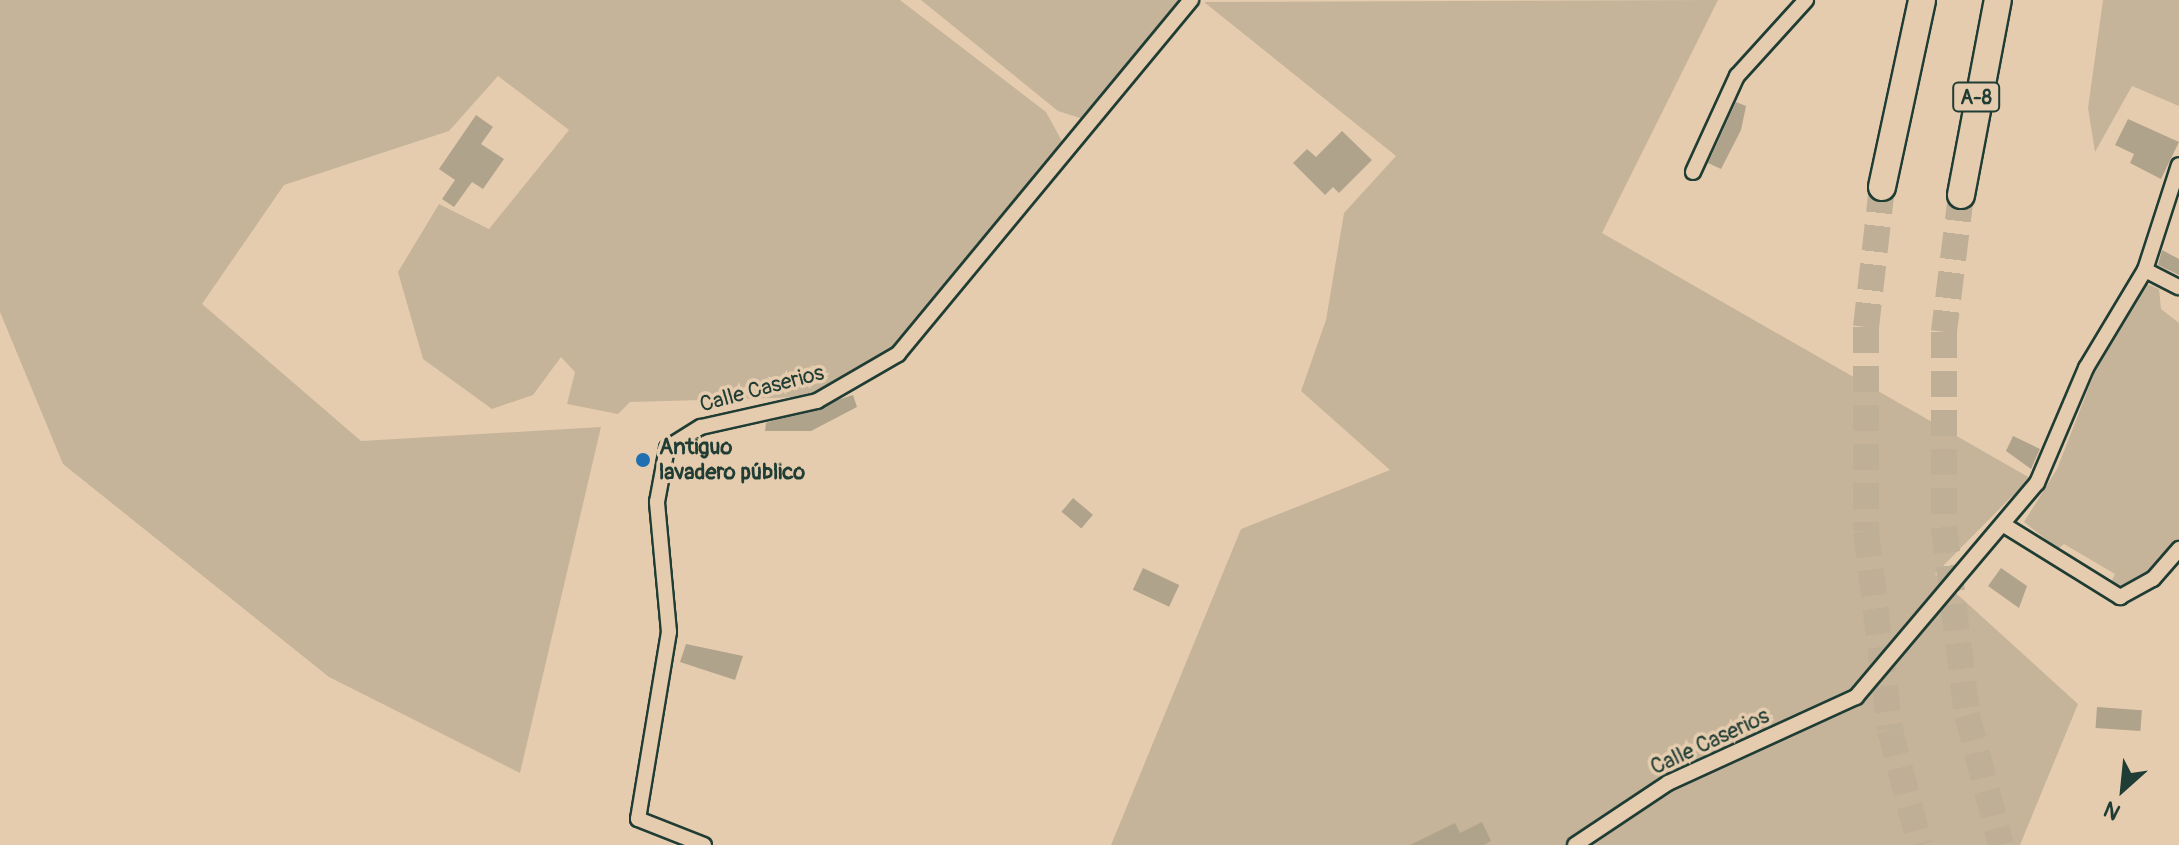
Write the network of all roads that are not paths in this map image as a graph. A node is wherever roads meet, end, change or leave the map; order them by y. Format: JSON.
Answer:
{"nodes":[{"id":1,"x":1191,"y":0,"type":"edge"},
{"id":2,"x":1806,"y":0,"type":"edge"},
{"id":3,"x":1922,"y":0,"type":"edge"},
{"id":4,"x":1998,"y":0,"type":"edge"},
{"id":5,"x":2179,"y":165,"type":"edge"},
{"id":6,"x":1693,"y":172,"type":"dead end"},
{"id":7,"x":1882,"y":187,"type":"tunnel mouth"},
{"id":8,"x":1961,"y":195,"type":"tunnel mouth"},
{"id":9,"x":2145,"y":270,"type":"junction"},
{"id":10,"x":2179,"y":287,"type":"edge"},
{"id":11,"x":2004,"y":525,"type":"junction"},
{"id":12,"x":2179,"y":549,"type":"edge"},
{"id":13,"x":704,"y":845,"type":"edge"},
{"id":14,"x":1575,"y":845,"type":"edge"}],
"edges":[{"from":1,"to":13,"type":"street","name":"Calle Caserios"},
{"from":2,"to":6,"type":"street"},
{"from":3,"to":7,"type":"highway"},
{"from":4,"to":8,"type":"highway","number":"A-8"},
{"from":5,"to":9,"type":"street","name":"Calle Caserios"},
{"from":9,"to":10,"type":"street"},
{"from":9,"to":11,"type":"street","name":"Calle Caserios"},
{"from":11,"to":12,"type":"street"},
{"from":11,"to":14,"type":"street","name":"Calle Caserios"}]}
